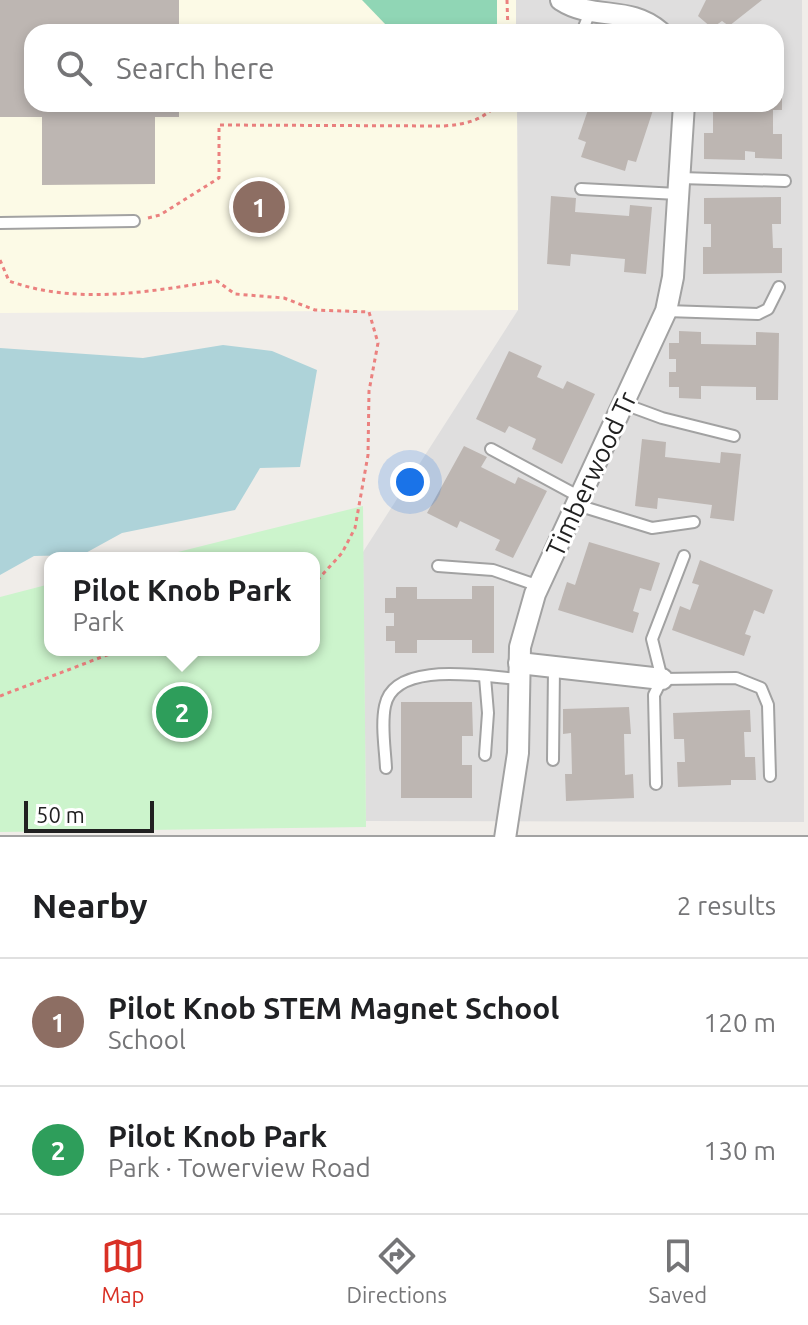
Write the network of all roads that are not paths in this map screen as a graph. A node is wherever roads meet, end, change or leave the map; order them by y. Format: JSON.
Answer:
{"nodes":[{"id":1,"x":561,"y":0,"type":"edge"},
{"id":2,"x":595,"y":8,"type":"edge"},
{"id":3,"x":649,"y":24,"type":"edge"},
{"id":4,"x":684,"y":112,"type":"edge"},
{"id":5,"x":785,"y":181,"type":"dead end"},
{"id":6,"x":680,"y":186,"type":"junction"},
{"id":7,"x":581,"y":189,"type":"dead end"},
{"id":8,"x":134,"y":221,"type":"road end"},
{"id":9,"x":0,"y":223,"type":"edge"},
{"id":10,"x":779,"y":287,"type":"dead end"},
{"id":11,"x":666,"y":311,"type":"junction"},
{"id":12,"x":624,"y":404,"type":"junction"},
{"id":13,"x":734,"y":436,"type":"dead end"},
{"id":14,"x":491,"y":449,"type":"dead end"},
{"id":15,"x":578,"y":501,"type":"junction"},
{"id":16,"x":694,"y":522,"type":"dead end"},
{"id":17,"x":684,"y":556,"type":"dead end"},
{"id":18,"x":438,"y":566,"type":"dead end"},
{"id":19,"x":539,"y":586,"type":"junction"},
{"id":20,"x":554,"y":668,"type":"junction"},
{"id":21,"x":519,"y":671,"type":"junction"},
{"id":22,"x":485,"y":677,"type":"junction"},
{"id":23,"x":662,"y":679,"type":"junction"},
{"id":24,"x":485,"y":755,"type":"dead end"},
{"id":25,"x":553,"y":760,"type":"dead end"},
{"id":26,"x":386,"y":768,"type":"dead end"},
{"id":27,"x":770,"y":776,"type":"dead end"},
{"id":28,"x":656,"y":784,"type":"dead end"},
{"id":29,"x":504,"y":845,"type":"junction"},
{"id":30,"x":0,"y":847,"type":"edge"},
{"id":31,"x":808,"y":847,"type":"edge"},
{"id":32,"x":469,"y":849,"type":"edge"},
{"id":33,"x":623,"y":850,"type":"edge"}],
"edges":[{"from":1,"to":2,"type":"street"},
{"from":2,"to":3,"type":"street"},
{"from":4,"to":6,"type":"street","name":"Timberwood Tr"},
{"from":5,"to":6,"type":"lane"},
{"from":6,"to":7,"type":"lane"},
{"from":6,"to":11,"type":"street","name":"Timberwood Tr"},
{"from":8,"to":9,"type":"lane"},
{"from":10,"to":11,"type":"lane"},
{"from":11,"to":12,"type":"street","name":"Timberwood Tr"},
{"from":12,"to":13,"type":"lane"},
{"from":12,"to":15,"type":"street","name":"Timberwood Tr"},
{"from":14,"to":15,"type":"lane"},
{"from":15,"to":16,"type":"lane"},
{"from":15,"to":19,"type":"street","name":"Timberwood Tr"},
{"from":17,"to":23,"type":"lane"},
{"from":18,"to":19,"type":"lane"},
{"from":19,"to":21,"type":"street","name":"Timberwood Tr"},
{"from":20,"to":21,"type":"street"},
{"from":20,"to":23,"type":"street"},
{"from":20,"to":25,"type":"lane"},
{"from":21,"to":22,"type":"lane"},
{"from":21,"to":29,"type":"street","name":"Timberwood Tr"},
{"from":22,"to":24,"type":"lane"},
{"from":22,"to":26,"type":"lane"},
{"from":23,"to":27,"type":"lane"},
{"from":23,"to":28,"type":"lane"},
{"from":29,"to":32,"type":"street"},
{"from":29,"to":33,"type":"street"},
{"from":30,"to":32,"type":"street"},
{"from":31,"to":33,"type":"street"}]}
